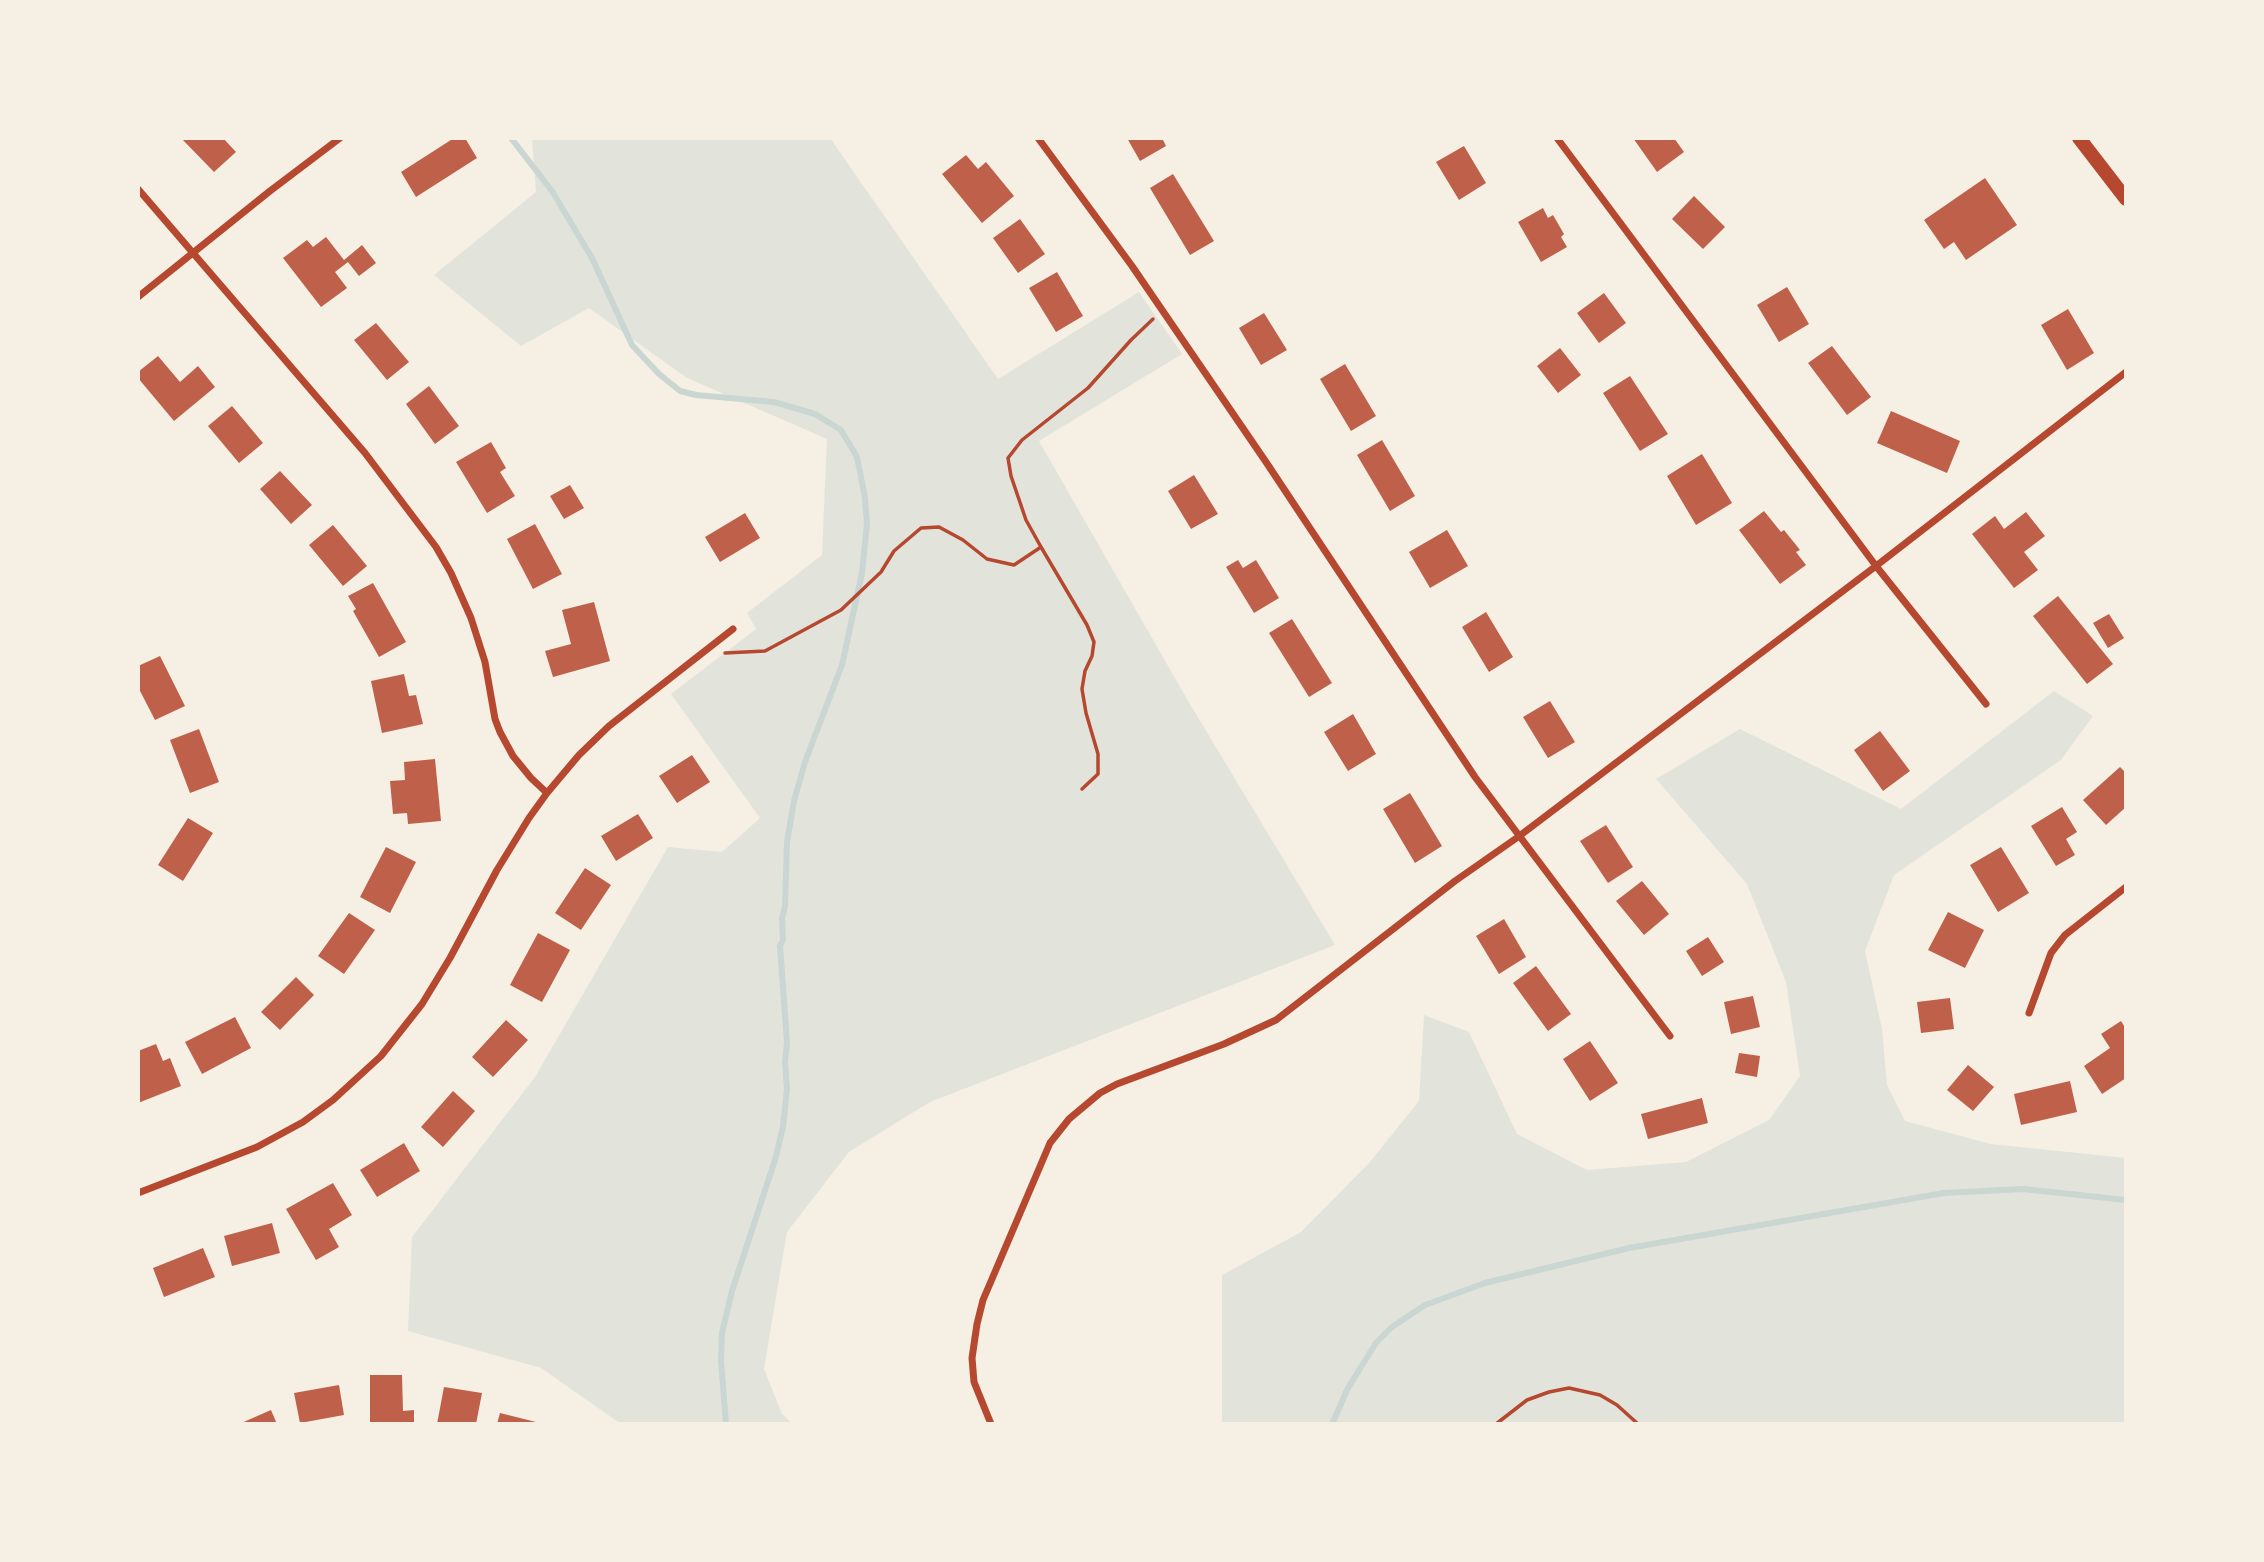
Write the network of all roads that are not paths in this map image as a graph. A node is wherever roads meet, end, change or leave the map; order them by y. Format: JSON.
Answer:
{"nodes":[{"id":1,"x":340,"y":138,"type":"edge"},
{"id":2,"x":1038,"y":138,"type":"edge"},
{"id":3,"x":1557,"y":138,"type":"edge"},
{"id":4,"x":2079,"y":138,"type":"edge"},
{"id":5,"x":138,"y":189,"type":"edge"},
{"id":6,"x":2126,"y":199,"type":"edge"},
{"id":7,"x":193,"y":253,"type":"junction"},
{"id":8,"x":138,"y":298,"type":"edge"},
{"id":9,"x":2126,"y":372,"type":"edge"},
{"id":10,"x":1876,"y":566,"type":"junction"},
{"id":11,"x":733,"y":629,"type":"dead end"},
{"id":12,"x":1986,"y":704,"type":"dead end"},
{"id":13,"x":547,"y":793,"type":"junction"},
{"id":14,"x":1518,"y":837,"type":"junction"},
{"id":15,"x":2126,"y":887,"type":"edge"},
{"id":16,"x":2029,"y":1013,"type":"dead end"},
{"id":17,"x":1670,"y":1037,"type":"dead end"},
{"id":18,"x":138,"y":1193,"type":"edge"},
{"id":19,"x":991,"y":1424,"type":"edge"}],
"edges":[{"from":1,"to":7,"type":"street"},
{"from":2,"to":14,"type":"street"},
{"from":3,"to":10,"type":"street"},
{"from":4,"to":6,"type":"main road"},
{"from":5,"to":7,"type":"street"},
{"from":7,"to":8,"type":"street"},
{"from":7,"to":13,"type":"street"},
{"from":9,"to":10,"type":"street"},
{"from":10,"to":12,"type":"street"},
{"from":10,"to":14,"type":"street"},
{"from":11,"to":13,"type":"street"},
{"from":13,"to":18,"type":"street"},
{"from":14,"to":17,"type":"street"},
{"from":14,"to":19,"type":"street"},
{"from":15,"to":16,"type":"street"}]}
